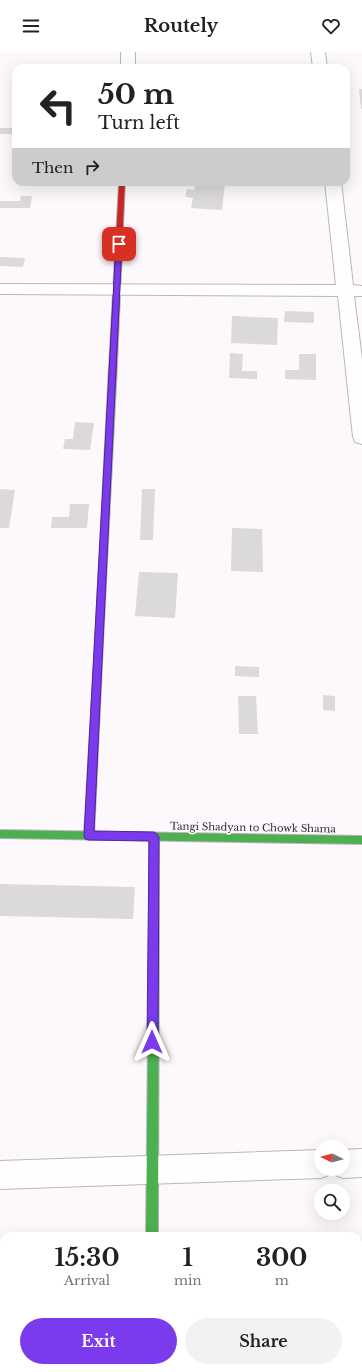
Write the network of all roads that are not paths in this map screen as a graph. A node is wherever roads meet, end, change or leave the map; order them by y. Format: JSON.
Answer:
{"nodes":[{"id":1,"x":128,"y":52,"type":"edge"},
{"id":2,"x":318,"y":52,"type":"edge"},
{"id":3,"x":128,"y":64,"type":"edge"},
{"id":4,"x":320,"y":64,"type":"edge"},
{"id":5,"x":122,"y":186,"type":"edge"},
{"id":6,"x":334,"y":186,"type":"edge"},
{"id":7,"x":0,"y":290,"type":"edge"},
{"id":8,"x":116,"y":290,"type":"junction"},
{"id":9,"x":354,"y":291,"type":"edge"},
{"id":10,"x":362,"y":437,"type":"edge"},
{"id":11,"x":0,"y":834,"type":"edge"},
{"id":12,"x":89,"y":836,"type":"junction"},
{"id":13,"x":154,"y":837,"type":"junction"},
{"id":14,"x":362,"y":840,"type":"edge"},
{"id":15,"x":362,"y":1163,"type":"edge"},
{"id":16,"x":314,"y":1164,"type":"edge"},
{"id":17,"x":350,"y":1164,"type":"edge"},
{"id":18,"x":151,"y":1169,"type":"junction"},
{"id":19,"x":0,"y":1175,"type":"edge"},
{"id":20,"x":152,"y":1232,"type":"edge"}],
"edges":[{"from":1,"to":3,"type":"street"},
{"from":2,"to":4,"type":"street"},
{"from":5,"to":8,"type":"street"},
{"from":6,"to":9,"type":"street"},
{"from":7,"to":8,"type":"street"},
{"from":8,"to":9,"type":"street"},
{"from":8,"to":12,"type":"street"},
{"from":9,"to":10,"type":"street"},
{"from":11,"to":12,"type":"street","name":"Tangi Shadyan to Chowk Shama"},
{"from":12,"to":13,"type":"street","name":"Tangi Shadyan to Chowk Shama"},
{"from":13,"to":14,"type":"street","name":"Tangi Shadyan to Chowk Shama"},
{"from":13,"to":18,"type":"street"},
{"from":15,"to":17,"type":"street"},
{"from":16,"to":18,"type":"street"},
{"from":18,"to":19,"type":"street"},
{"from":18,"to":20,"type":"street"}]}
